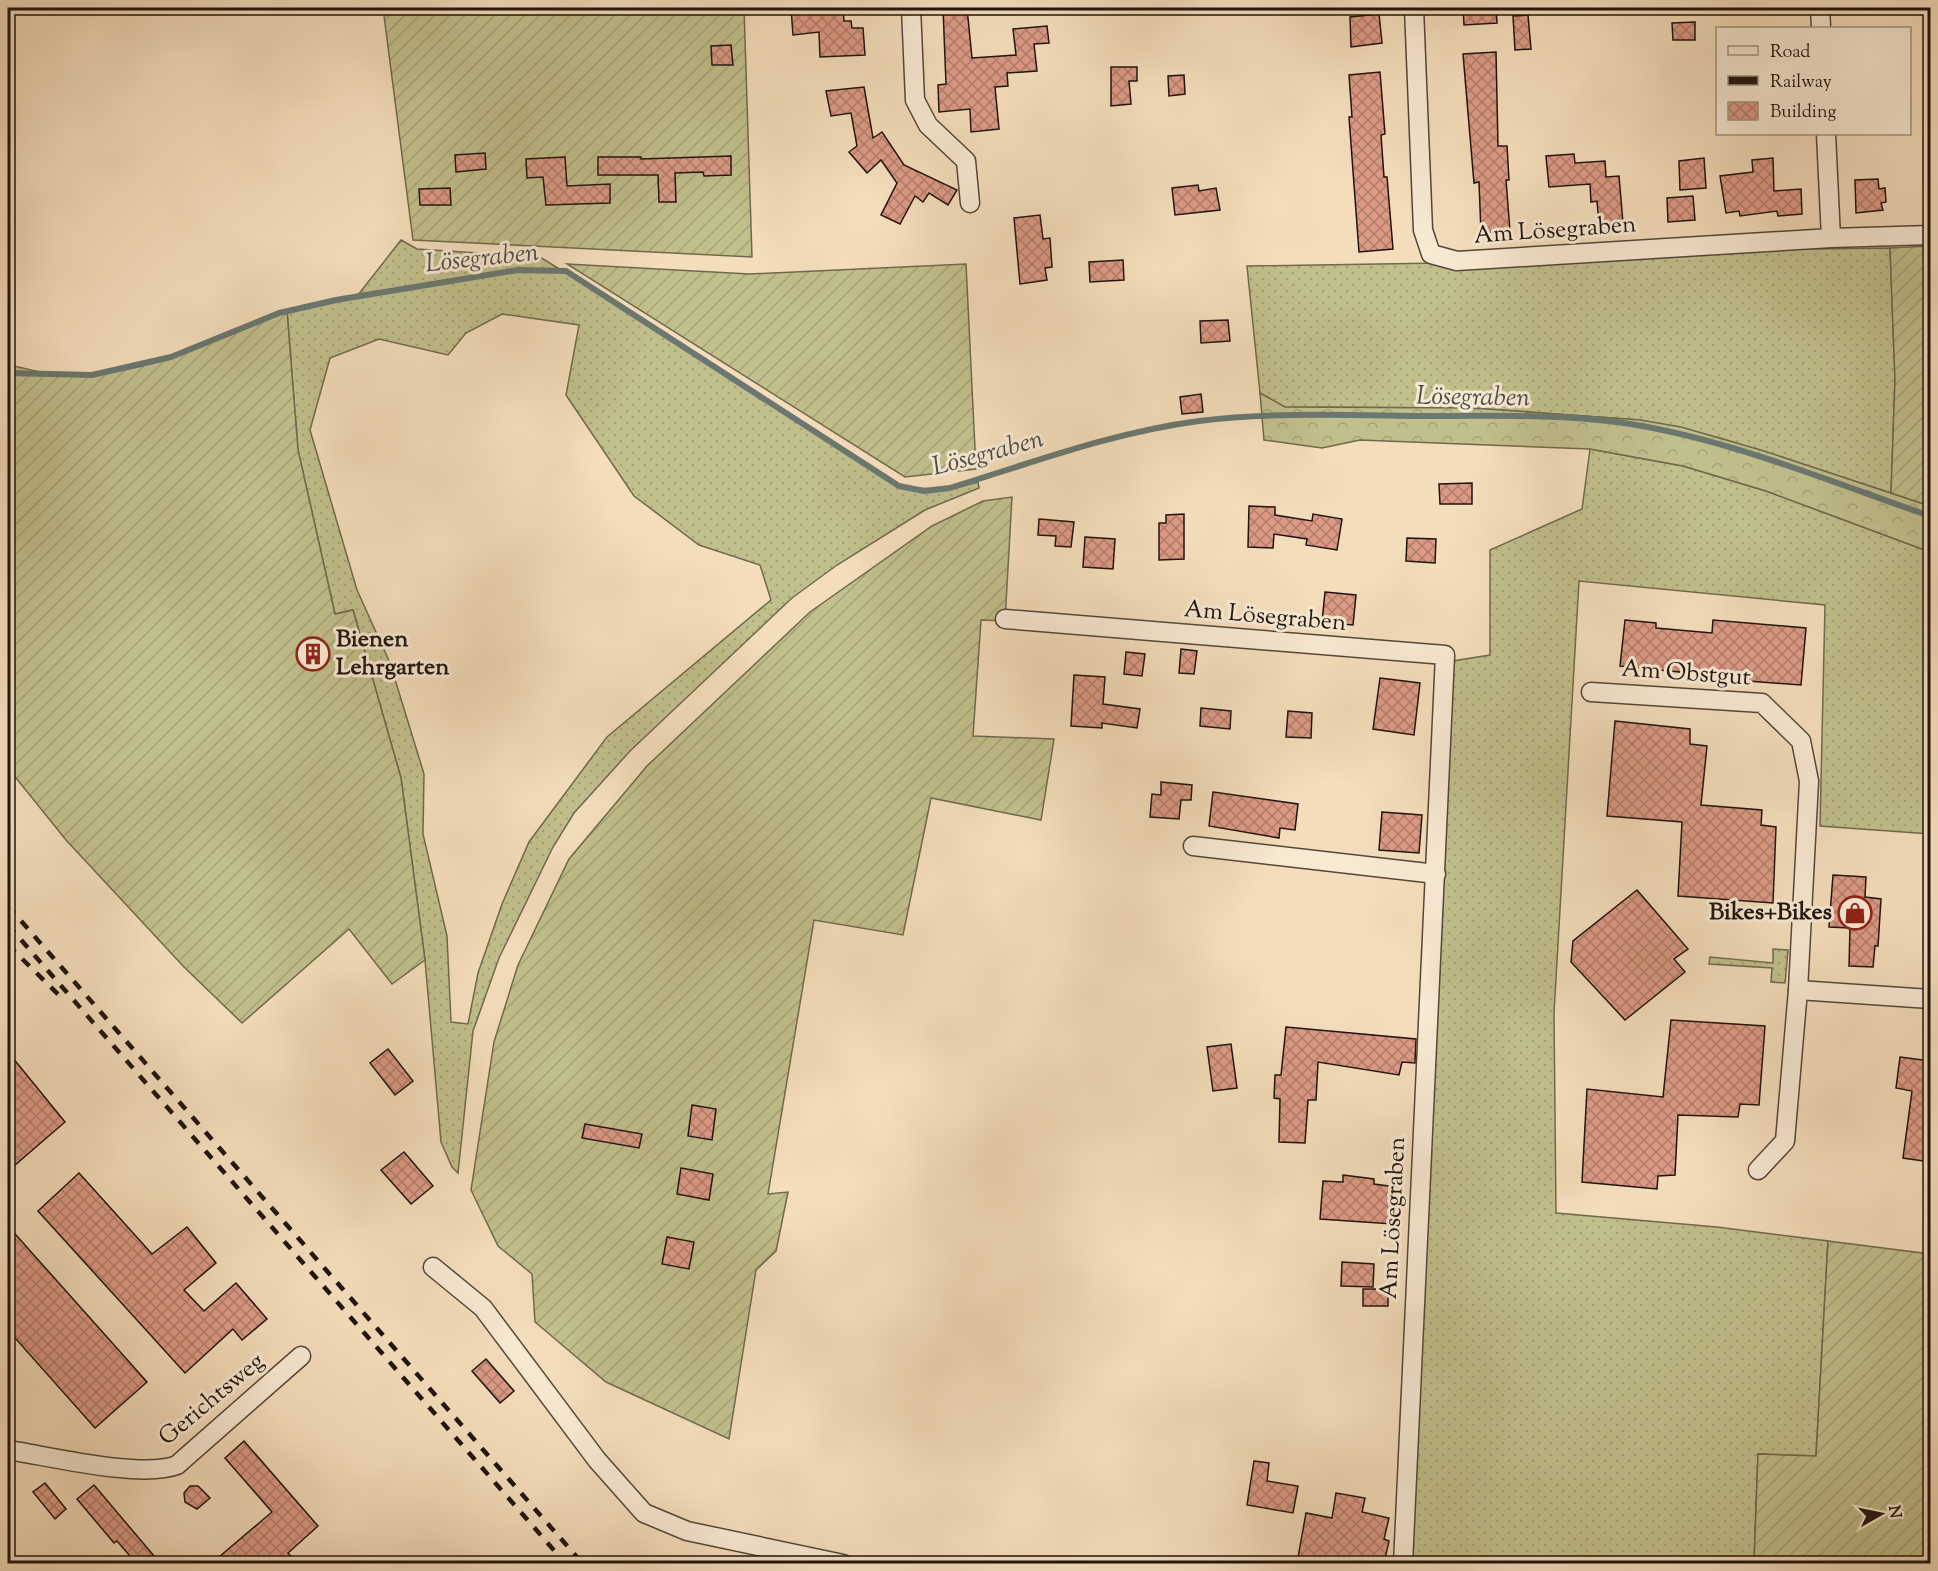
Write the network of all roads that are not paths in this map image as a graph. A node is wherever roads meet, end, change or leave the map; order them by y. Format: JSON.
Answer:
{"nodes":[{"id":1,"x":911,"y":8,"type":"edge"},
{"id":2,"x":1414,"y":8,"type":"edge"},
{"id":3,"x":1820,"y":8,"type":"edge"},
{"id":4,"x":1821,"y":27,"type":"edge"},
{"id":5,"x":1826,"y":135,"type":"edge"},
{"id":6,"x":970,"y":203,"type":"dead end"},
{"id":7,"x":1930,"y":235,"type":"edge"},
{"id":8,"x":1831,"y":238,"type":"junction"},
{"id":9,"x":1005,"y":619,"type":"dead end"},
{"id":10,"x":1591,"y":692,"type":"dead end"},
{"id":11,"x":1193,"y":846,"type":"dead end"},
{"id":12,"x":1436,"y":874,"type":"junction"},
{"id":13,"x":1798,"y":990,"type":"junction"},
{"id":14,"x":1930,"y":999,"type":"edge"},
{"id":15,"x":1758,"y":1170,"type":"dead end"},
{"id":16,"x":433,"y":1267,"type":"dead end"},
{"id":17,"x":300,"y":1356,"type":"dead end"},
{"id":18,"x":8,"y":1450,"type":"edge"},
{"id":19,"x":843,"y":1563,"type":"edge"},
{"id":20,"x":1403,"y":1563,"type":"edge"}],
"edges":[{"from":1,"to":6,"type":"street"},
{"from":2,"to":8,"type":"street","name":"Am Lösegraben"},
{"from":3,"to":4,"type":"street"},
{"from":5,"to":8,"type":"street"},
{"from":7,"to":8,"type":"street","name":"Am Lösegraben"},
{"from":9,"to":12,"type":"street","name":"Am Lösegraben"},
{"from":10,"to":13,"type":"street","name":"Am Obstgut"},
{"from":11,"to":12,"type":"street"},
{"from":12,"to":20,"type":"street","name":"Am Lösegraben"},
{"from":13,"to":14,"type":"street"},
{"from":13,"to":15,"type":"street","name":"Am Obstgut"},
{"from":16,"to":19,"type":"street"},
{"from":17,"to":18,"type":"street","name":"Gerichtsweg"}]}
